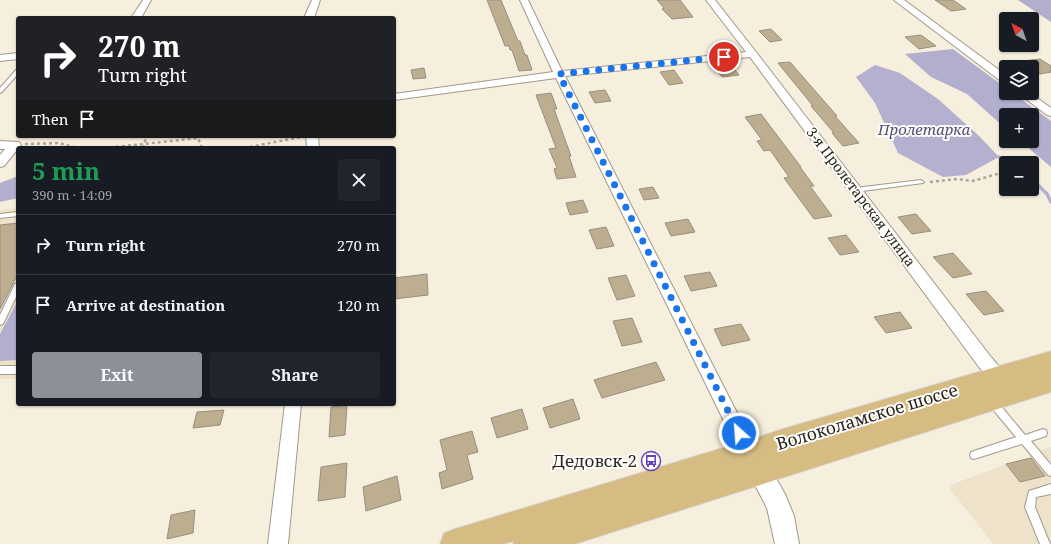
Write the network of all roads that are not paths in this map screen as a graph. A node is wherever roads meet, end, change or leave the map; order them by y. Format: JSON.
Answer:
{"nodes":[{"id":1,"x":147,"y":0,"type":"edge"},
{"id":2,"x":316,"y":0,"type":"edge"},
{"id":3,"x":524,"y":0,"type":"edge"},
{"id":4,"x":710,"y":0,"type":"edge"},
{"id":5,"x":898,"y":0,"type":"edge"},
{"id":6,"x":137,"y":16,"type":"edge"},
{"id":7,"x":310,"y":16,"type":"edge"},
{"id":8,"x":753,"y":54,"type":"junction"},
{"id":9,"x":16,"y":56,"type":"edge"},
{"id":10,"x":0,"y":58,"type":"edge"},
{"id":11,"x":16,"y":73,"type":"edge"},
{"id":12,"x":559,"y":74,"type":"junction"},
{"id":13,"x":999,"y":75,"type":"edge"},
{"id":14,"x":0,"y":91,"type":"edge"},
{"id":15,"x":396,"y":97,"type":"edge"},
{"id":16,"x":1033,"y":100,"type":"edge"},
{"id":17,"x":1051,"y":113,"type":"edge"},
{"id":18,"x":0,"y":145,"type":"edge"},
{"id":19,"x":0,"y":163,"type":"edge"},
{"id":20,"x":921,"y":182,"type":"road end"},
{"id":21,"x":855,"y":190,"type":"junction"},
{"id":22,"x":16,"y":214,"type":"edge"},
{"id":23,"x":0,"y":216,"type":"edge"},
{"id":24,"x":16,"y":290,"type":"edge"},
{"id":25,"x":0,"y":322,"type":"edge"},
{"id":26,"x":1051,"y":362,"type":"edge"},
{"id":27,"x":0,"y":370,"type":"edge"},
{"id":28,"x":16,"y":370,"type":"edge"},
{"id":29,"x":1051,"y":381,"type":"edge"},
{"id":30,"x":1000,"y":390,"type":"junction"},
{"id":31,"x":293,"y":406,"type":"edge"},
{"id":32,"x":1043,"y":433,"type":"dead end"},
{"id":33,"x":1023,"y":439,"type":"junction"},
{"id":34,"x":974,"y":454,"type":"dead end"},
{"id":35,"x":754,"y":463,"type":"junction"},
{"id":36,"x":1051,"y":472,"type":"edge"},
{"id":37,"x":1051,"y":489,"type":"edge"},
{"id":38,"x":278,"y":544,"type":"edge"},
{"id":39,"x":455,"y":544,"type":"edge"},
{"id":40,"x":528,"y":544,"type":"edge"},
{"id":41,"x":787,"y":544,"type":"edge"},
{"id":42,"x":1045,"y":544,"type":"edge"}],
"edges":[{"from":1,"to":6,"type":"street"},
{"from":2,"to":7,"type":"street"},
{"from":3,"to":12,"type":"street"},
{"from":4,"to":8,"type":"street","name":"3-я Пролетарская улица"},
{"from":5,"to":13,"type":"street"},
{"from":8,"to":12,"type":"street"},
{"from":8,"to":21,"type":"street","name":"3-я Пролетарская улица"},
{"from":9,"to":10,"type":"street"},
{"from":11,"to":14,"type":"lane"},
{"from":12,"to":15,"type":"street"},
{"from":12,"to":35,"type":"street"},
{"from":16,"to":17,"type":"street"},
{"from":18,"to":19,"type":"street"},
{"from":20,"to":21,"type":"lane"},
{"from":21,"to":30,"type":"street","name":"3-я Пролетарская улица"},
{"from":22,"to":23,"type":"lane"},
{"from":24,"to":25,"type":"lane"},
{"from":26,"to":30,"type":"main road","name":"Волоколамское шоссе"},
{"from":27,"to":28,"type":"lane"},
{"from":29,"to":30,"type":"main road","name":"Волоколамское шоссе"},
{"from":30,"to":33,"type":"lane"},
{"from":30,"to":35,"type":"main road","name":"Волоколамское шоссе"},
{"from":31,"to":38,"type":"street"},
{"from":32,"to":33,"type":"lane"},
{"from":33,"to":34,"type":"lane"},
{"from":33,"to":36,"type":"lane"},
{"from":35,"to":39,"type":"main road","name":"Волоколамское шоссе"},
{"from":35,"to":40,"type":"main road","name":"Волоколамское шоссе"},
{"from":35,"to":41,"type":"street"},
{"from":37,"to":42,"type":"lane"}]}
